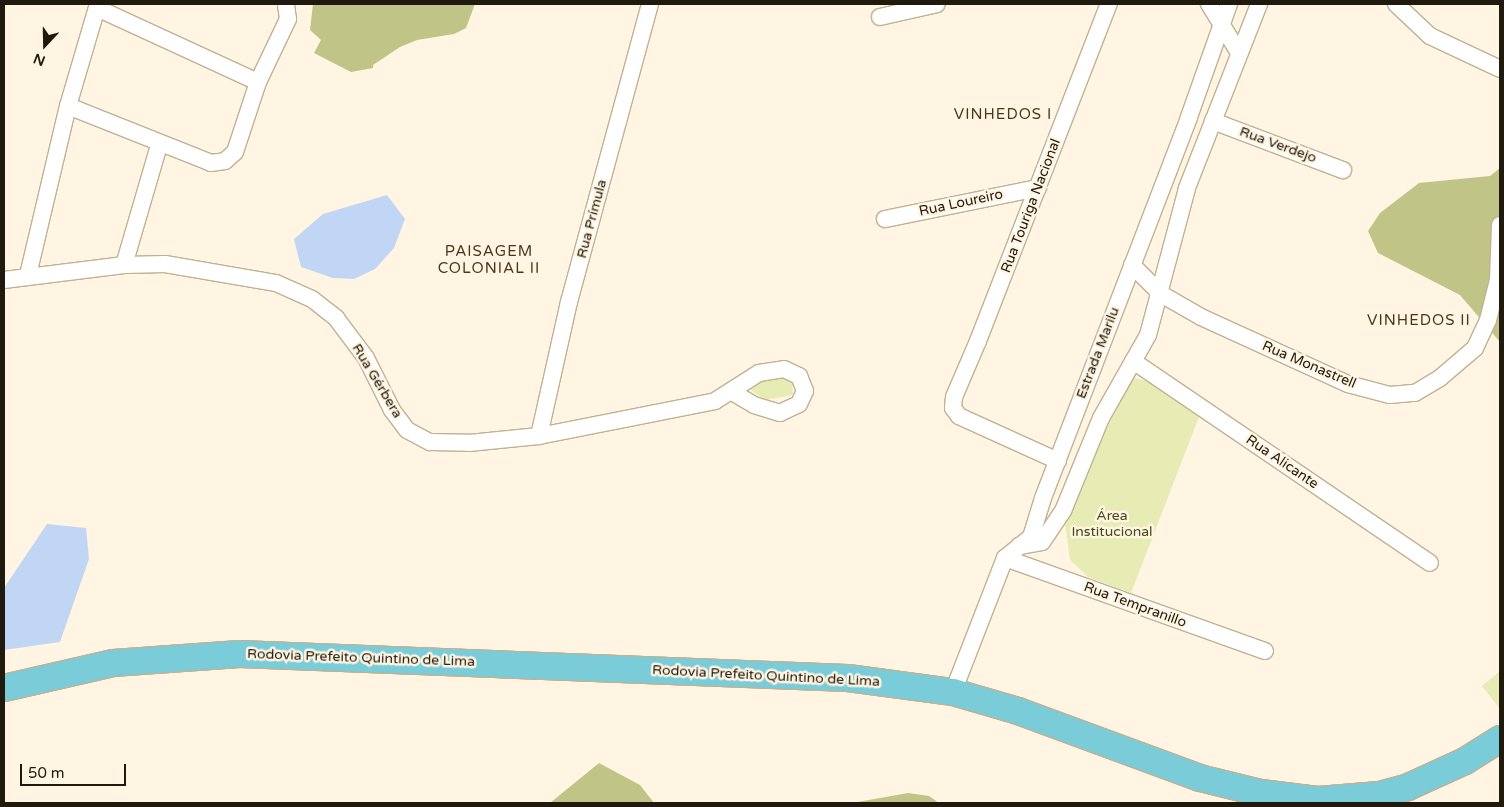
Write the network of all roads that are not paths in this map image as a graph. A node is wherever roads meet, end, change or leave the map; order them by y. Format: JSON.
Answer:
{"nodes":[{"id":1,"x":286,"y":4,"type":"edge"},
{"id":2,"x":650,"y":4,"type":"edge"},
{"id":3,"x":937,"y":4,"type":"edge"},
{"id":4,"x":1109,"y":4,"type":"edge"},
{"id":5,"x":1209,"y":4,"type":"edge"},
{"id":6,"x":1229,"y":4,"type":"edge"},
{"id":7,"x":1259,"y":4,"type":"edge"},
{"id":8,"x":1396,"y":4,"type":"edge"},
{"id":9,"x":98,"y":6,"type":"edge"},
{"id":10,"x":880,"y":17,"type":"dead end"},
{"id":11,"x":1220,"y":22,"type":"junction"},
{"id":12,"x":1239,"y":53,"type":"junction"},
{"id":13,"x":1500,"y":69,"type":"edge"},
{"id":14,"x":258,"y":82,"type":"junction"},
{"id":15,"x":68,"y":106,"type":"junction"},
{"id":16,"x":1213,"y":121,"type":"junction"},
{"id":17,"x":159,"y":145,"type":"junction"},
{"id":18,"x":1343,"y":170,"type":"dead end"},
{"id":19,"x":1038,"y":188,"type":"junction"},
{"id":20,"x":885,"y":219,"type":"dead end"},
{"id":21,"x":1500,"y":225,"type":"edge"},
{"id":22,"x":124,"y":265,"type":"junction"},
{"id":23,"x":1132,"y":265,"type":"junction"},
{"id":24,"x":28,"y":275,"type":"junction"},
{"id":25,"x":4,"y":280,"type":"edge"},
{"id":26,"x":1161,"y":294,"type":"junction"},
{"id":27,"x":1133,"y":362,"type":"junction"},
{"id":28,"x":731,"y":391,"type":"dead end"},
{"id":29,"x":539,"y":436,"type":"junction"},
{"id":30,"x":1058,"y":461,"type":"junction"},
{"id":31,"x":1011,"y":552,"type":"junction"},
{"id":32,"x":1430,"y":563,"type":"dead end"},
{"id":33,"x":1265,"y":651,"type":"dead end"},
{"id":34,"x":4,"y":688,"type":"edge"},
{"id":35,"x":952,"y":692,"type":"junction"},
{"id":36,"x":1500,"y":740,"type":"edge"}],
"edges":[{"from":1,"to":14,"type":"street"},
{"from":2,"to":29,"type":"street","name":"Rua Prímula"},
{"from":3,"to":10,"type":"street"},
{"from":4,"to":19,"type":"street","name":"Rua Touriga Nacional"},
{"from":5,"to":11,"type":"street"},
{"from":6,"to":11,"type":"street","name":"Estrada Marilu"},
{"from":7,"to":12,"type":"street"},
{"from":8,"to":13,"type":"street"},
{"from":9,"to":14,"type":"street"},
{"from":9,"to":15,"type":"street"},
{"from":11,"to":12,"type":"street"},
{"from":11,"to":23,"type":"street","name":"Estrada Marilu"},
{"from":12,"to":16,"type":"street"},
{"from":14,"to":17,"type":"street"},
{"from":15,"to":17,"type":"street"},
{"from":15,"to":24,"type":"street"},
{"from":16,"to":18,"type":"street","name":"Rua Verdejo"},
{"from":16,"to":26,"type":"street"},
{"from":17,"to":22,"type":"street"},
{"from":19,"to":20,"type":"street","name":"Rua Loureiro"},
{"from":19,"to":30,"type":"street","name":"Rua Touriga Nacional"},
{"from":21,"to":26,"type":"street","name":"Rua Monastrell"},
{"from":22,"to":24,"type":"street","name":"Rua Gérbera"},
{"from":22,"to":29,"type":"street","name":"Rua Gérbera"},
{"from":23,"to":26,"type":"street","name":"Rua Monastrell"},
{"from":23,"to":30,"type":"street","name":"Estrada Marilu"},
{"from":24,"to":25,"type":"street","name":"Rua Gérbera"},
{"from":26,"to":27,"type":"street"},
{"from":27,"to":31,"type":"street"},
{"from":27,"to":32,"type":"street","name":"Rua Alicante"},
{"from":28,"to":29,"type":"street","name":"Rua Gérbera"},
{"from":30,"to":31,"type":"street","name":"Estrada Marilu"},
{"from":31,"to":33,"type":"street","name":"Rua Tempranillo"},
{"from":31,"to":35,"type":"street","name":"Estrada Marilu"},
{"from":34,"to":35,"type":"main road","name":"Rodovia Prefeito Quintino de Lima"},
{"from":35,"to":36,"type":"main road","name":"Rodovia Prefeito Quintino de Lima"}]}
